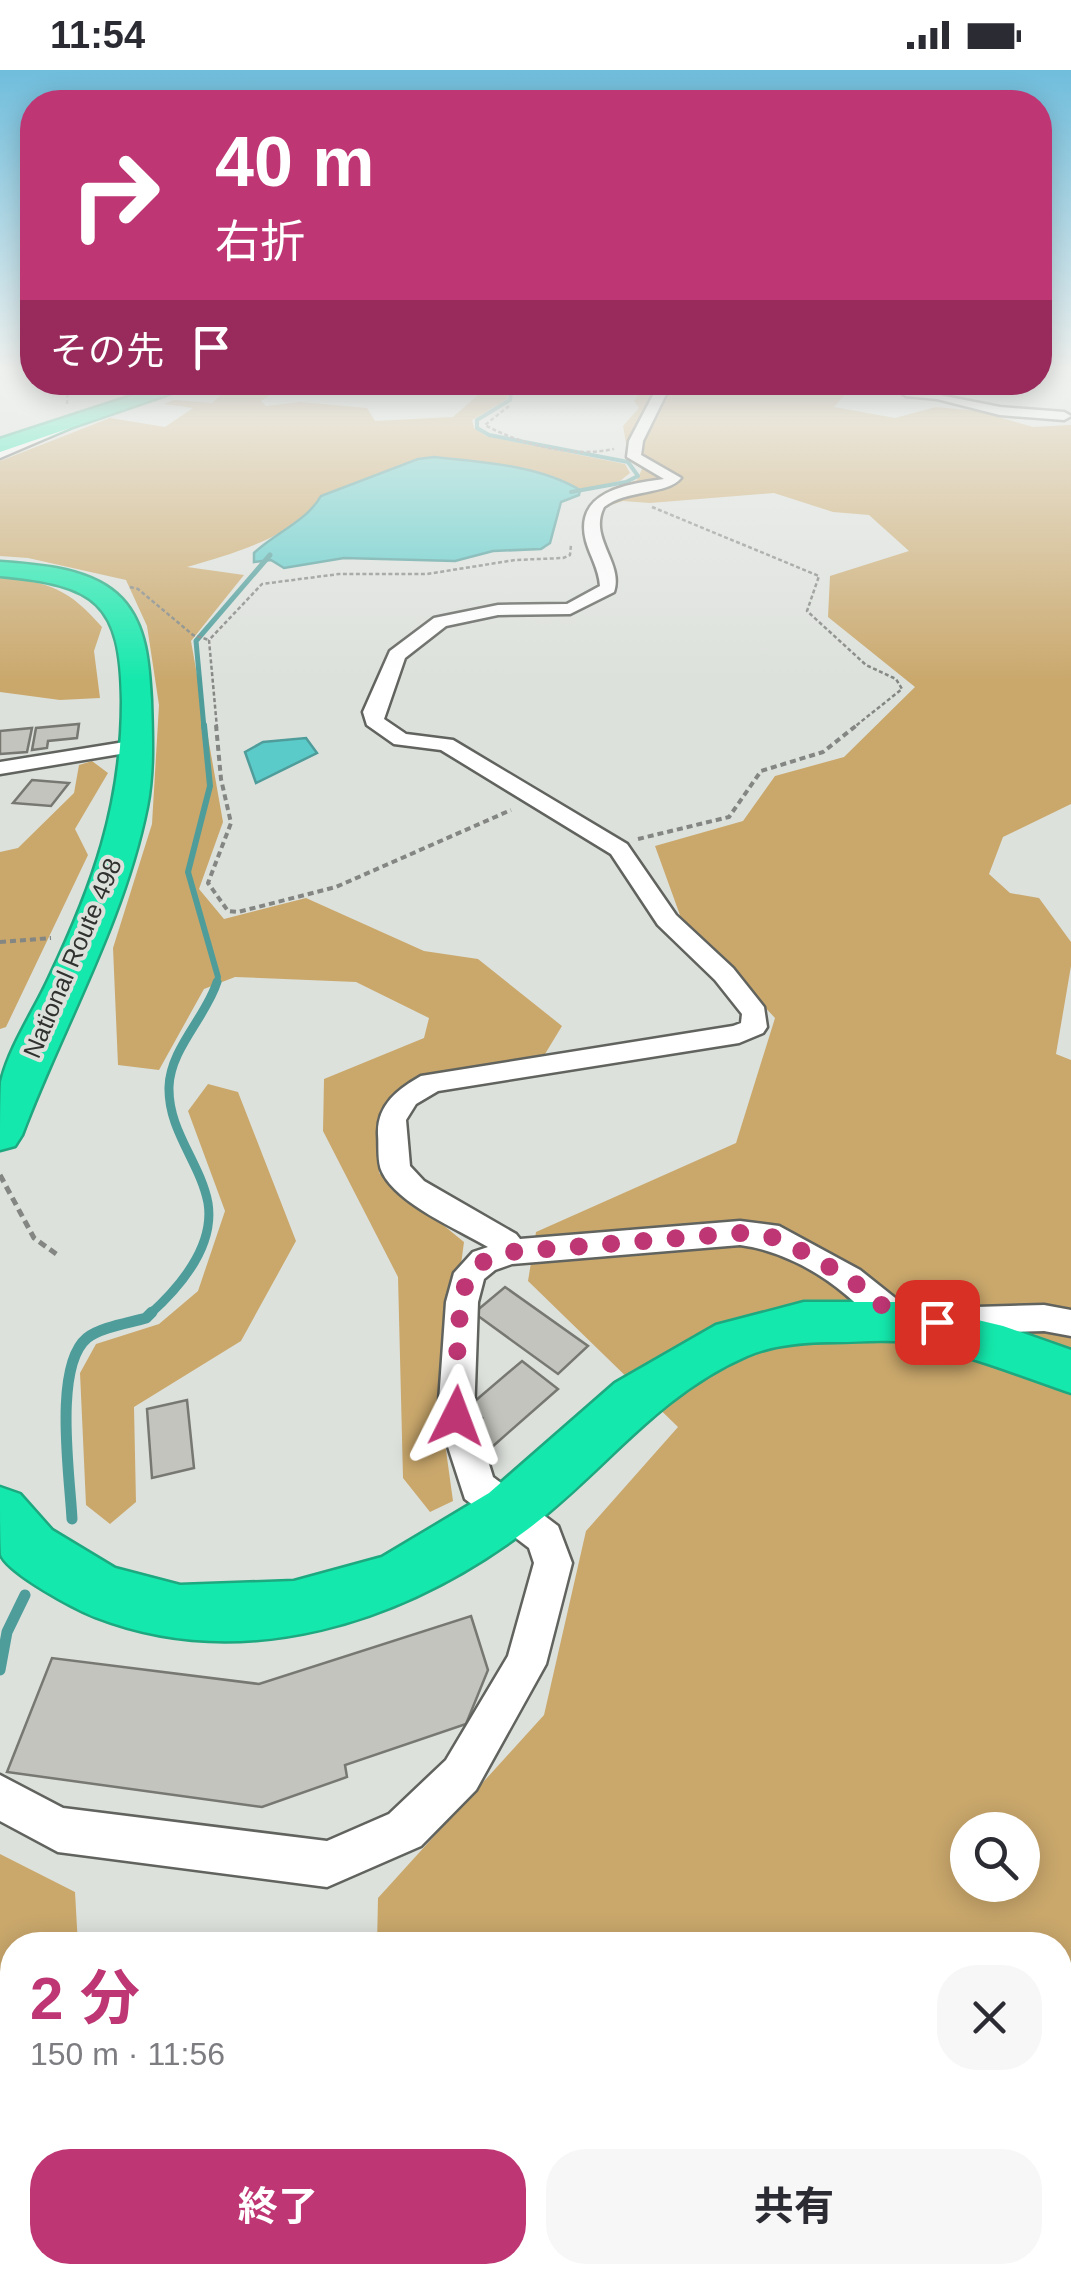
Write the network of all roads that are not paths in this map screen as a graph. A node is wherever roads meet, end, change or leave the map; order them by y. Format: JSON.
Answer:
{"nodes":[{"id":1,"x":667,"y":474,"type":"edge"},
{"id":2,"x":0,"y":569,"type":"edge"},
{"id":3,"x":137,"y":746,"type":"junction"},
{"id":4,"x":0,"y":768,"type":"edge"},
{"id":5,"x":0,"y":1135,"type":"edge"},
{"id":6,"x":511,"y":1252,"type":"junction"},
{"id":7,"x":902,"y":1322,"type":"junction"},
{"id":8,"x":1071,"y":1323,"type":"edge"},
{"id":9,"x":1071,"y":1372,"type":"edge"},
{"id":10,"x":509,"y":1510,"type":"junction"},
{"id":11,"x":0,"y":1512,"type":"edge"},
{"id":12,"x":0,"y":1798,"type":"edge"}],
"edges":[{"from":1,"to":6,"type":"street"},
{"from":2,"to":3,"type":"highway","name":"National Route 498"},
{"from":3,"to":4,"type":"street"},
{"from":3,"to":5,"type":"highway","name":"National Route 498"},
{"from":6,"to":7,"type":"street"},
{"from":6,"to":10,"type":"street"},
{"from":7,"to":8,"type":"street"},
{"from":7,"to":9,"type":"highway"},
{"from":7,"to":10,"type":"highway"},
{"from":10,"to":11,"type":"highway"},
{"from":10,"to":12,"type":"street"}]}
